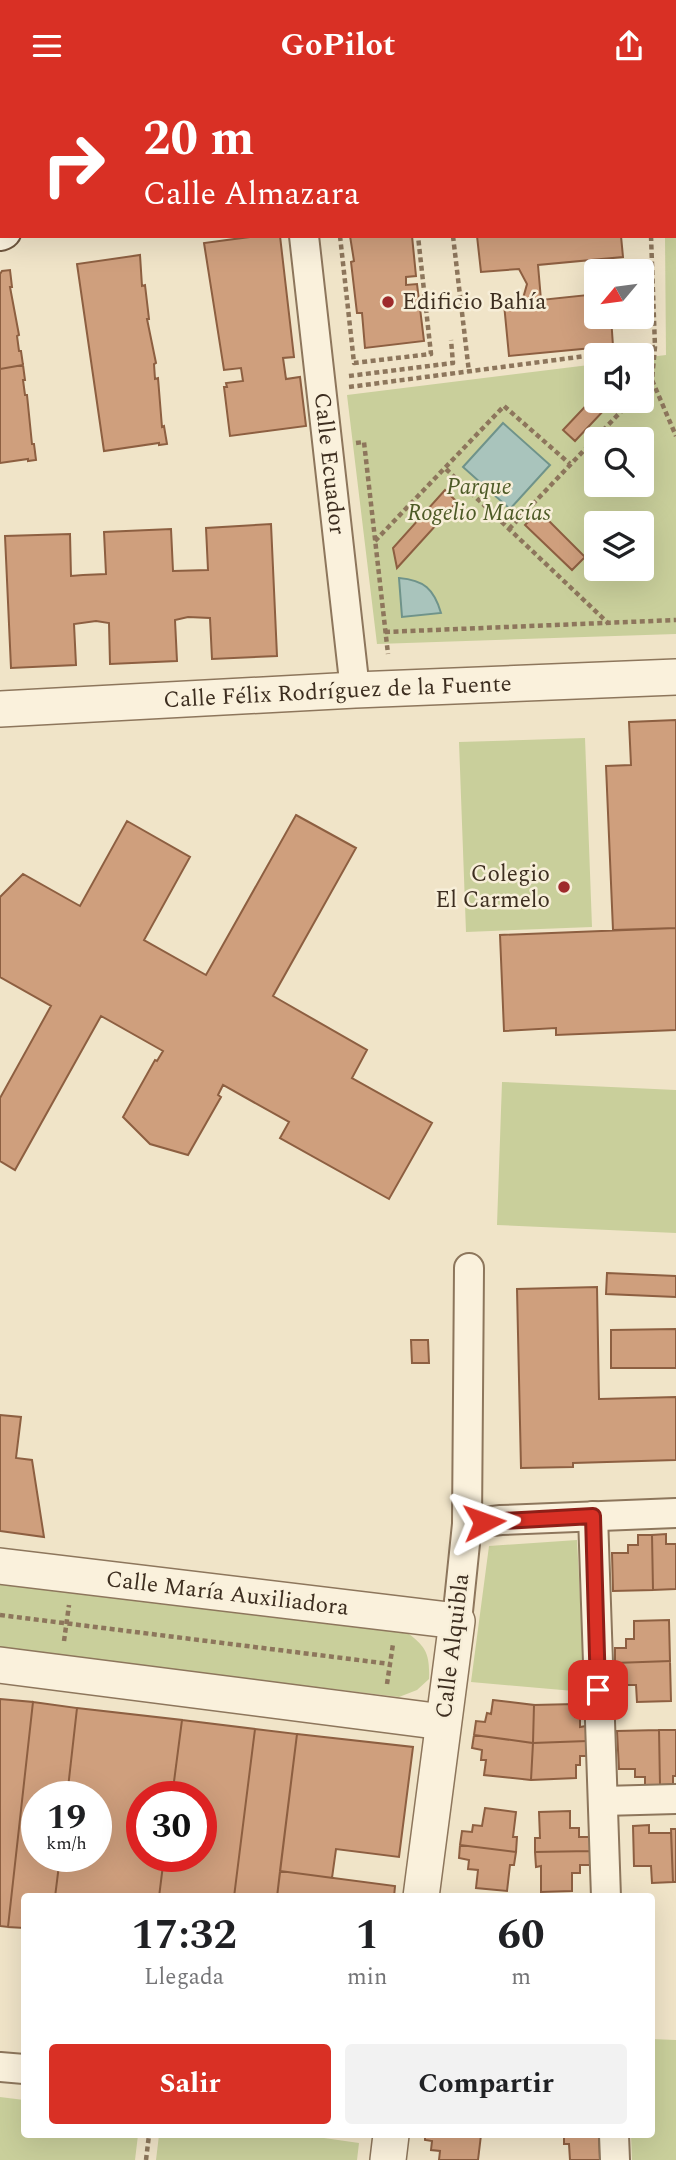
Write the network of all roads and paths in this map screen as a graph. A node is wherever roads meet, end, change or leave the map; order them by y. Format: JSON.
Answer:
{"nodes":[{"id":1,"x":304,"y":238,"type":"edge"},
{"id":2,"x":340,"y":238,"type":"edge"},
{"id":3,"x":418,"y":238,"type":"edge"},
{"id":4,"x":453,"y":238,"type":"edge"},
{"id":5,"x":651,"y":238,"type":"edge"},
{"id":6,"x":451,"y":341,"type":"dead end"},
{"id":7,"x":655,"y":347,"type":"junction"},
{"id":8,"x":654,"y":358,"type":"edge"},
{"id":9,"x":469,"y":372,"type":"junction"},
{"id":10,"x":340,"y":377,"type":"dead end"},
{"id":11,"x":654,"y":385,"type":"edge"},
{"id":12,"x":341,"y":388,"type":"dead end"},
{"id":13,"x":619,"y":413,"type":"edge"},
{"id":14,"x":676,"y":436,"type":"edge"},
{"id":15,"x":348,"y":444,"type":"dead end"},
{"id":16,"x":570,"y":464,"type":"junction"},
{"id":17,"x":446,"y":469,"type":"junction"},
{"id":18,"x":509,"y":529,"type":"junction"},
{"id":19,"x":375,"y":541,"type":"junction"},
{"id":20,"x":676,"y":620,"type":"edge"},
{"id":21,"x":609,"y":623,"type":"junction"},
{"id":22,"x":385,"y":632,"type":"junction"},
{"id":23,"x":388,"y":654,"type":"dead end"},
{"id":24,"x":676,"y":677,"type":"edge"},
{"id":25,"x":355,"y":690,"type":"junction"},
{"id":26,"x":0,"y":709,"type":"edge"},
{"id":27,"x":469,"y":1268,"type":"dead end"},
{"id":28,"x":676,"y":1513,"type":"edge"},
{"id":29,"x":593,"y":1516,"type":"junction"},
{"id":30,"x":467,"y":1524,"type":"junction"},
{"id":31,"x":0,"y":1566,"type":"edge"},
{"id":32,"x":70,"y":1600,"type":"dead end"},
{"id":33,"x":0,"y":1615,"type":"edge"},
{"id":34,"x":457,"y":1621,"type":"junction"},
{"id":35,"x":66,"y":1624,"type":"junction"},
{"id":36,"x":393,"y":1640,"type":"dead end"},
{"id":37,"x":63,"y":1647,"type":"dead end"},
{"id":38,"x":0,"y":1664,"type":"edge"},
{"id":39,"x":390,"y":1664,"type":"junction"},
{"id":40,"x":387,"y":1687,"type":"dead end"},
{"id":41,"x":443,"y":1722,"type":"junction"},
{"id":42,"x":676,"y":1799,"type":"edge"},
{"id":43,"x":603,"y":1801,"type":"junction"},
{"id":44,"x":422,"y":1893,"type":"edge"},
{"id":45,"x":606,"y":1893,"type":"edge"},
{"id":46,"x":0,"y":2067,"type":"edge"},
{"id":47,"x":21,"y":2069,"type":"edge"},
{"id":48,"x":149,"y":2138,"type":"edge"},
{"id":49,"x":391,"y":2138,"type":"edge"},
{"id":50,"x":614,"y":2138,"type":"edge"},
{"id":51,"x":146,"y":2160,"type":"edge"},
{"id":52,"x":388,"y":2160,"type":"edge"},
{"id":53,"x":615,"y":2160,"type":"edge"}],
"edges":[{"from":1,"to":25,"type":"street","name":"Calle Ecuador"},
{"from":2,"to":3,"type":"path"},
{"from":4,"to":9,"type":"path"},
{"from":5,"to":7,"type":"path"},
{"from":6,"to":10,"type":"path"},
{"from":7,"to":8,"type":"path"},
{"from":7,"to":9,"type":"path"},
{"from":9,"to":12,"type":"path"},
{"from":11,"to":14,"type":"path"},
{"from":13,"to":16,"type":"path"},
{"from":15,"to":19,"type":"path"},
{"from":16,"to":17,"type":"path"},
{"from":16,"to":18,"type":"path"},
{"from":17,"to":18,"type":"path"},
{"from":17,"to":19,"type":"path"},
{"from":18,"to":21,"type":"path"},
{"from":19,"to":22,"type":"path"},
{"from":20,"to":21,"type":"path"},
{"from":21,"to":22,"type":"path"},
{"from":22,"to":23,"type":"path"},
{"from":24,"to":25,"type":"street","name":"Calle Félix Rodríguez de la Fuente"},
{"from":25,"to":26,"type":"street","name":"Calle Félix Rodríguez de la Fuente"},
{"from":27,"to":30,"type":"street","name":"Calle Alquibla"},
{"from":28,"to":29,"type":"street"},
{"from":29,"to":30,"type":"street"},
{"from":29,"to":43,"type":"street"},
{"from":30,"to":34,"type":"street","name":"Calle Alquibla"},
{"from":31,"to":34,"type":"street","name":"Calle María Auxiliadora"},
{"from":32,"to":35,"type":"path"},
{"from":33,"to":35,"type":"path"},
{"from":34,"to":41,"type":"street","name":"Calle Alquibla"},
{"from":35,"to":37,"type":"path"},
{"from":35,"to":39,"type":"path"},
{"from":36,"to":39,"type":"path"},
{"from":38,"to":41,"type":"street"},
{"from":39,"to":40,"type":"path"},
{"from":41,"to":44,"type":"street","name":"Calle Alquibla"},
{"from":42,"to":43,"type":"street"},
{"from":43,"to":45,"type":"street"},
{"from":46,"to":47,"type":"street"},
{"from":48,"to":51,"type":"path"},
{"from":49,"to":52,"type":"street"},
{"from":50,"to":53,"type":"street"}]}
